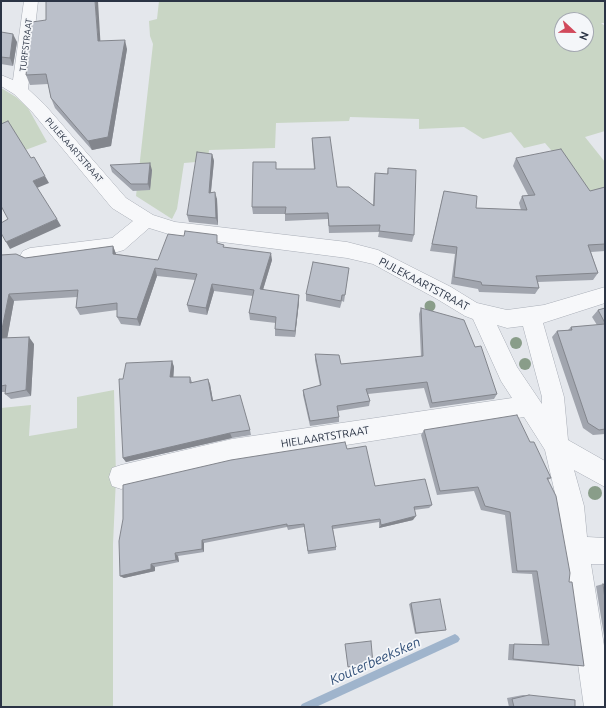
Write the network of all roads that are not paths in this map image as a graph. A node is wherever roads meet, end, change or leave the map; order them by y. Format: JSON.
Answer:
{"nodes":[{"id":1,"x":31,"y":1,"type":"edge"},
{"id":2,"x":1,"y":80,"type":"edge"},
{"id":3,"x":20,"y":90,"type":"junction"},
{"id":4,"x":146,"y":220,"type":"junction"},
{"id":5,"x":30,"y":256,"type":"edge"},
{"id":6,"x":605,"y":295,"type":"edge"},
{"id":7,"x":480,"y":312,"type":"junction"},
{"id":8,"x":531,"y":316,"type":"junction"},
{"id":9,"x":530,"y":406,"type":"junction"},
{"id":10,"x":556,"y":446,"type":"junction"},
{"id":11,"x":605,"y":475,"type":"edge"},
{"id":12,"x":121,"y":477,"type":"dead end"},
{"id":13,"x":575,"y":550,"type":"junction"},
{"id":14,"x":605,"y":552,"type":"edge"},
{"id":15,"x":599,"y":707,"type":"edge"}],
"edges":[{"from":1,"to":3,"type":"street","name":"TURFSTRAAT"},
{"from":2,"to":3,"type":"street","name":"PIJLEKAARTSTRAAT"},
{"from":3,"to":4,"type":"street","name":"PIJLEKAARTSTRAAT"},
{"from":4,"to":5,"type":"street"},
{"from":4,"to":7,"type":"street","name":"PIJLEKAARTSTRAAT"},
{"from":6,"to":8,"type":"street","name":"PIJLEKAARTSTRAAT"},
{"from":7,"to":8,"type":"street","name":"PIJLEKAARTSTRAAT"},
{"from":7,"to":9,"type":"street"},
{"from":8,"to":10,"type":"street"},
{"from":9,"to":10,"type":"street"},
{"from":9,"to":12,"type":"street","name":"HIELAARTSTRAAT"},
{"from":10,"to":11,"type":"street"},
{"from":10,"to":13,"type":"street"},
{"from":13,"to":14,"type":"street"},
{"from":13,"to":15,"type":"street"}]}
